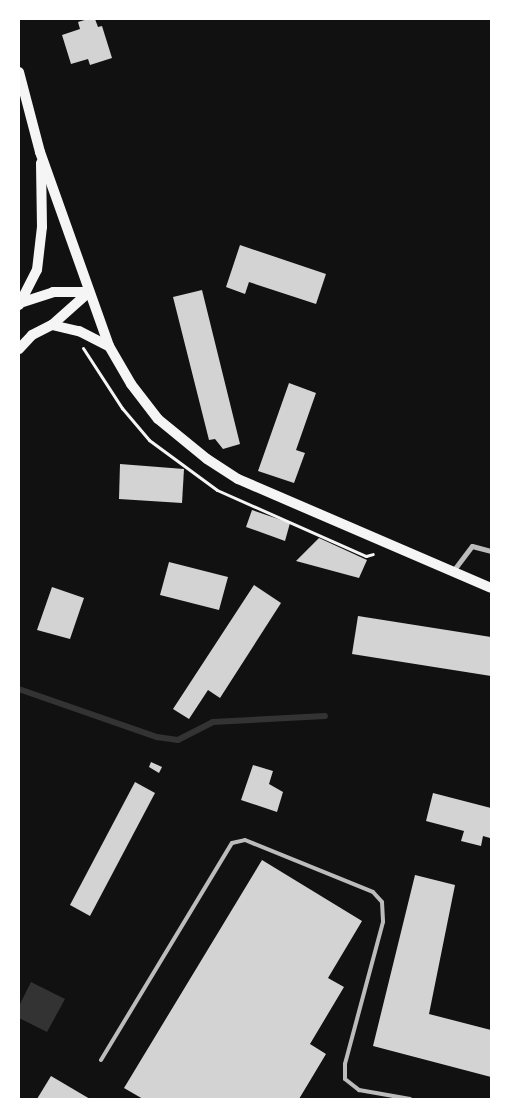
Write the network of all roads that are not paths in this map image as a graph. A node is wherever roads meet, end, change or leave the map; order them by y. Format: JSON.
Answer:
{"nodes":[{"id":1,"x":19,"y":72,"type":"edge"},
{"id":2,"x":40,"y":152,"type":"junction"},
{"id":3,"x":89,"y":292,"type":"junction"},
{"id":4,"x":19,"y":304,"type":"edge"},
{"id":5,"x":52,"y":324,"type":"junction"},
{"id":6,"x":109,"y":346,"type":"junction"},
{"id":7,"x":19,"y":349,"type":"edge"},
{"id":8,"x":491,"y":551,"type":"edge"},
{"id":9,"x":452,"y":571,"type":"junction"},
{"id":10,"x":491,"y":588,"type":"edge"},
{"id":11,"x":101,"y":1060,"type":"dead end"},
{"id":12,"x":410,"y":1099,"type":"edge"}],
"edges":[{"from":1,"to":2,"type":"main road"},
{"from":2,"to":3,"type":"main road"},
{"from":2,"to":4,"type":"main road"},
{"from":3,"to":4,"type":"main road"},
{"from":3,"to":5,"type":"main road"},
{"from":3,"to":6,"type":"main road"},
{"from":5,"to":6,"type":"main road"},
{"from":5,"to":7,"type":"main road"},
{"from":6,"to":9,"type":"main road"},
{"from":8,"to":9,"type":"street"},
{"from":9,"to":10,"type":"main road"},
{"from":11,"to":12,"type":"lane"}]}
